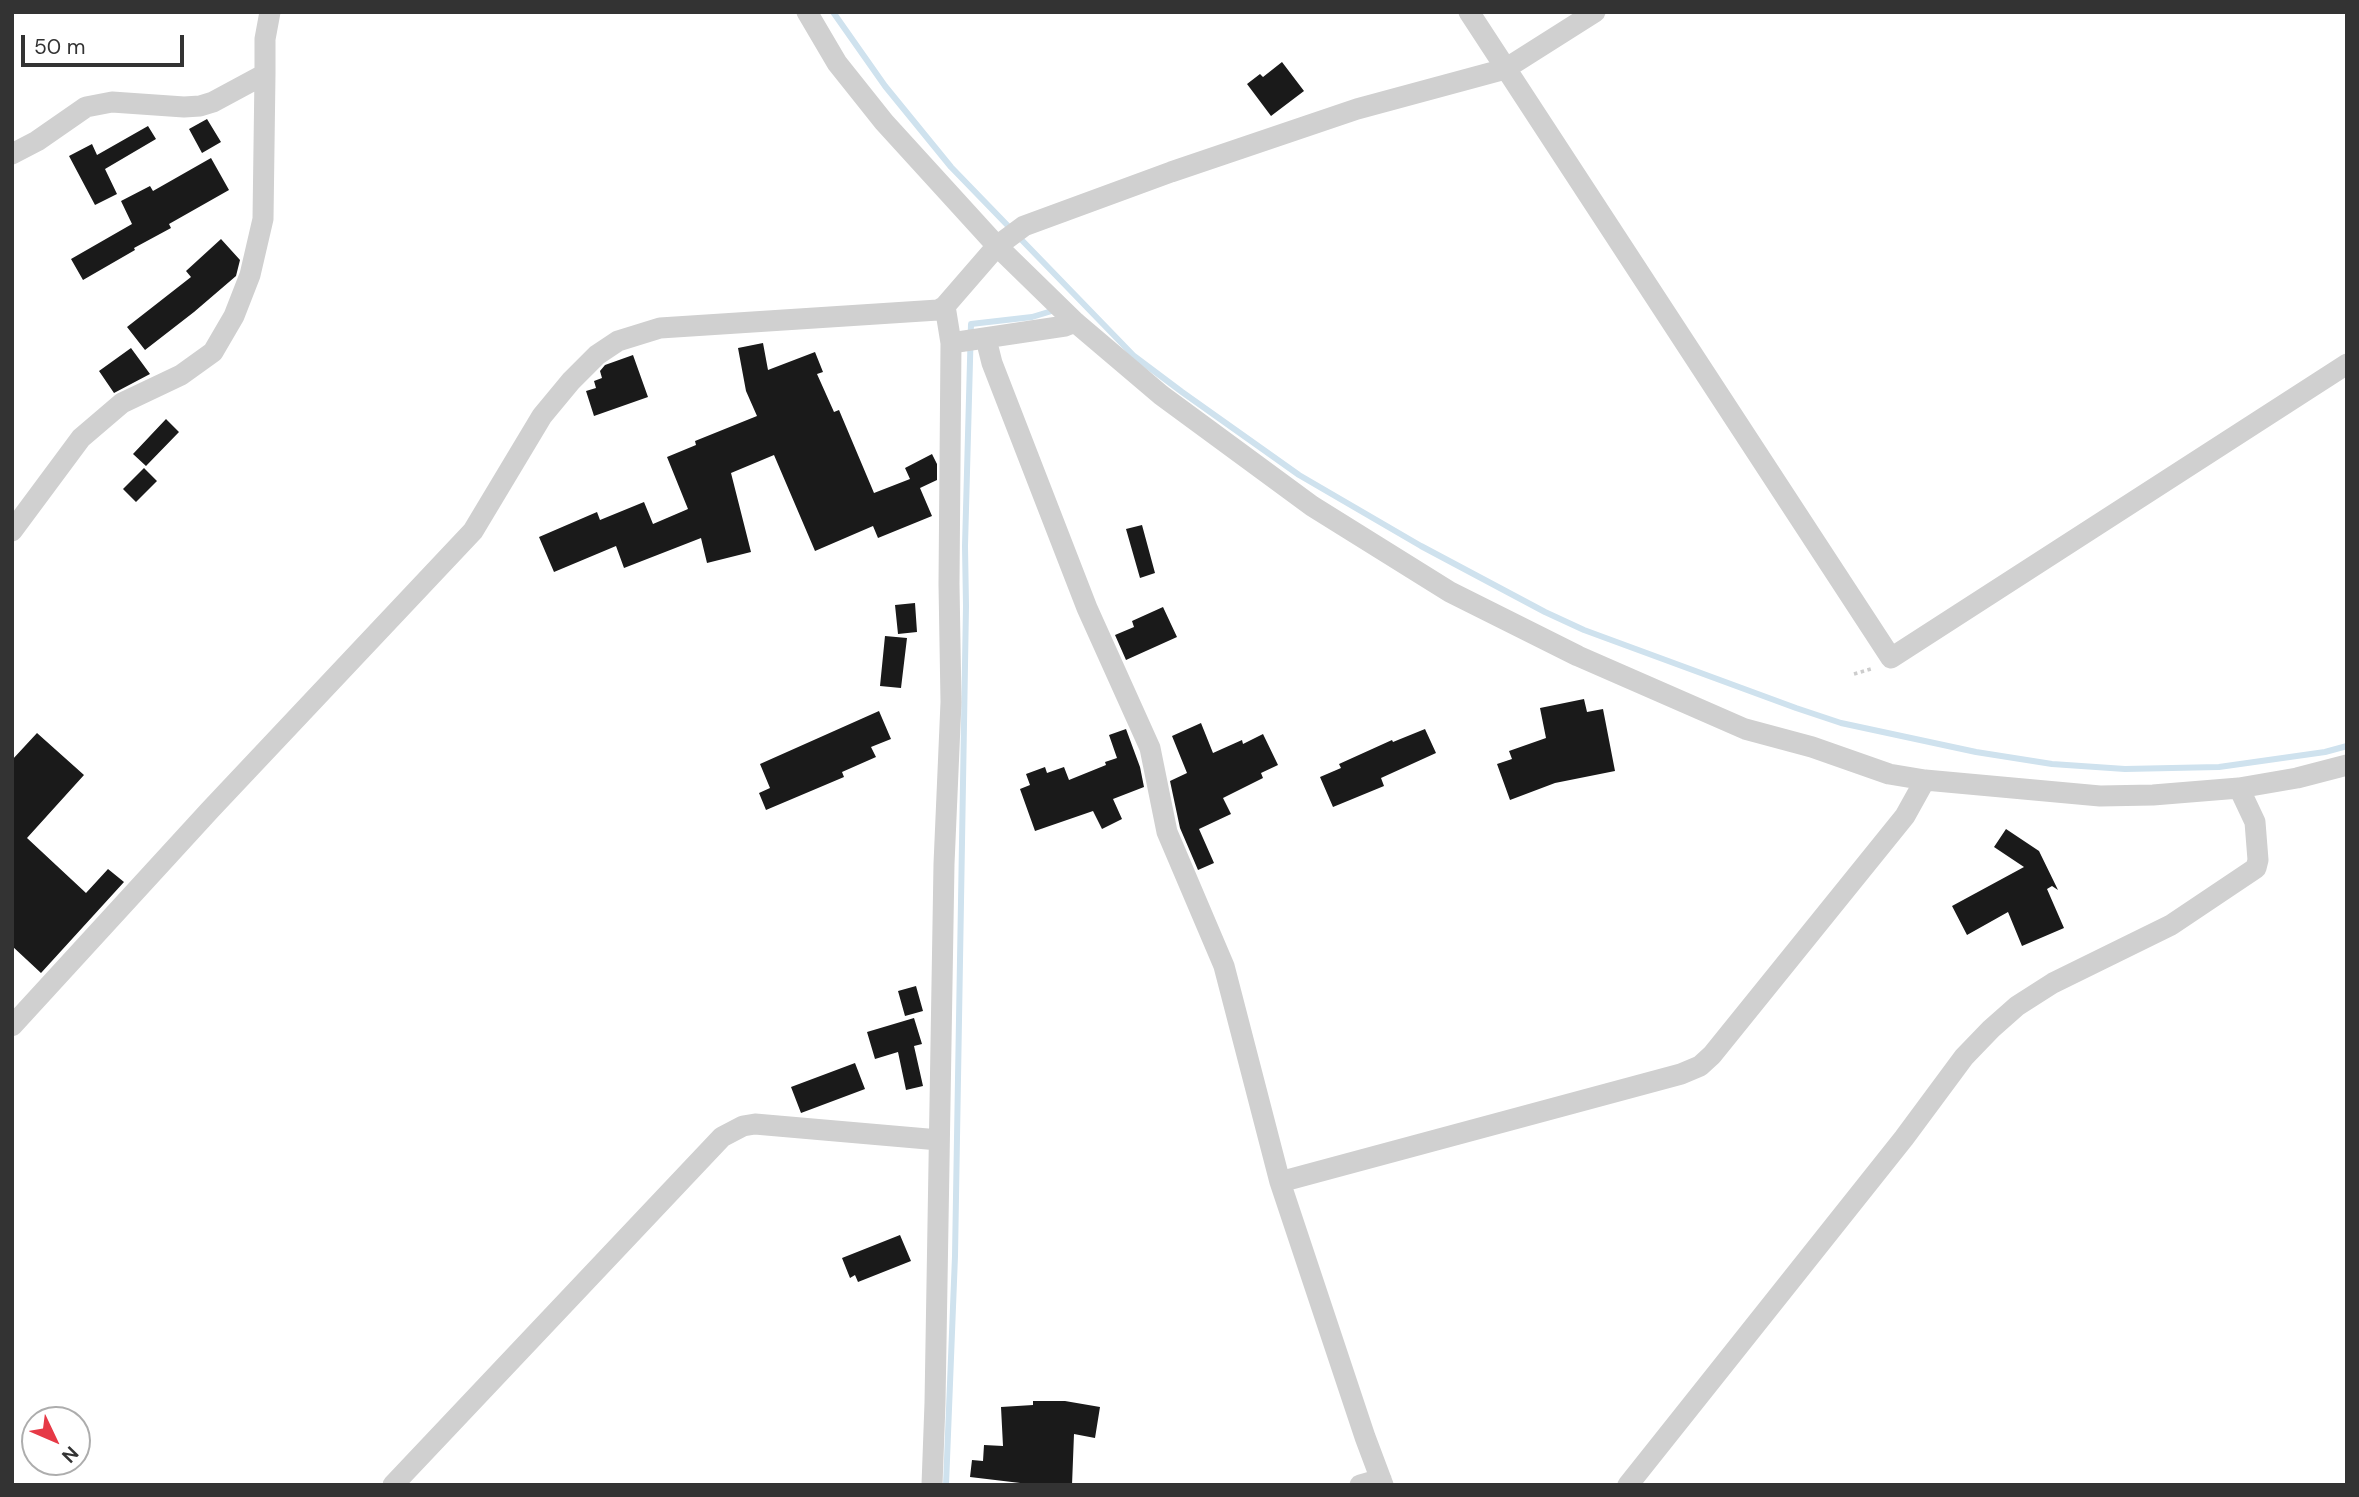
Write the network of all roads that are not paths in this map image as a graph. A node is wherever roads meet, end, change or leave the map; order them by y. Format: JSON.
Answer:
{"nodes":[{"id":1,"x":270,"y":12,"type":"edge"},
{"id":2,"x":807,"y":12,"type":"edge"},
{"id":3,"x":1469,"y":12,"type":"edge"},
{"id":4,"x":1595,"y":12,"type":"edge"},
{"id":5,"x":1505,"y":69,"type":"junction"},
{"id":6,"x":265,"y":74,"type":"junction"},
{"id":7,"x":12,"y":154,"type":"edge"},
{"id":8,"x":1002,"y":243,"type":"junction"},
{"id":9,"x":945,"y":306,"type":"junction"},
{"id":10,"x":1074,"y":322,"type":"junction"},
{"id":11,"x":986,"y":339,"type":"junction"},
{"id":12,"x":951,"y":343,"type":"junction"},
{"id":13,"x":2347,"y":364,"type":"edge"},
{"id":14,"x":12,"y":531,"type":"edge"},
{"id":15,"x":2347,"y":765,"type":"edge"},
{"id":16,"x":1925,"y":780,"type":"junction"},
{"id":17,"x":2239,"y":788,"type":"junction"},
{"id":18,"x":12,"y":1026,"type":"edge"},
{"id":19,"x":939,"y":1140,"type":"junction"},
{"id":20,"x":1280,"y":1182,"type":"junction"},
{"id":21,"x":1382,"y":1482,"type":"edge"},
{"id":22,"x":393,"y":1485,"type":"edge"},
{"id":23,"x":932,"y":1485,"type":"edge"},
{"id":24,"x":1360,"y":1485,"type":"edge"},
{"id":25,"x":1628,"y":1485,"type":"edge"}],
"edges":[{"from":1,"to":6,"type":"street"},
{"from":2,"to":8,"type":"street"},
{"from":3,"to":5,"type":"street"},
{"from":4,"to":5,"type":"street"},
{"from":5,"to":8,"type":"street"},
{"from":5,"to":13,"type":"street"},
{"from":6,"to":7,"type":"street"},
{"from":6,"to":14,"type":"street"},
{"from":8,"to":9,"type":"street"},
{"from":8,"to":10,"type":"street"},
{"from":9,"to":12,"type":"street"},
{"from":9,"to":18,"type":"street"},
{"from":10,"to":11,"type":"street"},
{"from":10,"to":16,"type":"street"},
{"from":11,"to":12,"type":"street"},
{"from":11,"to":20,"type":"street"},
{"from":12,"to":19,"type":"street"},
{"from":15,"to":17,"type":"street"},
{"from":16,"to":17,"type":"street"},
{"from":16,"to":20,"type":"street"},
{"from":17,"to":25,"type":"street"},
{"from":19,"to":22,"type":"street"},
{"from":19,"to":23,"type":"street"},
{"from":20,"to":21,"type":"street"},
{"from":21,"to":24,"type":"street"}]}
